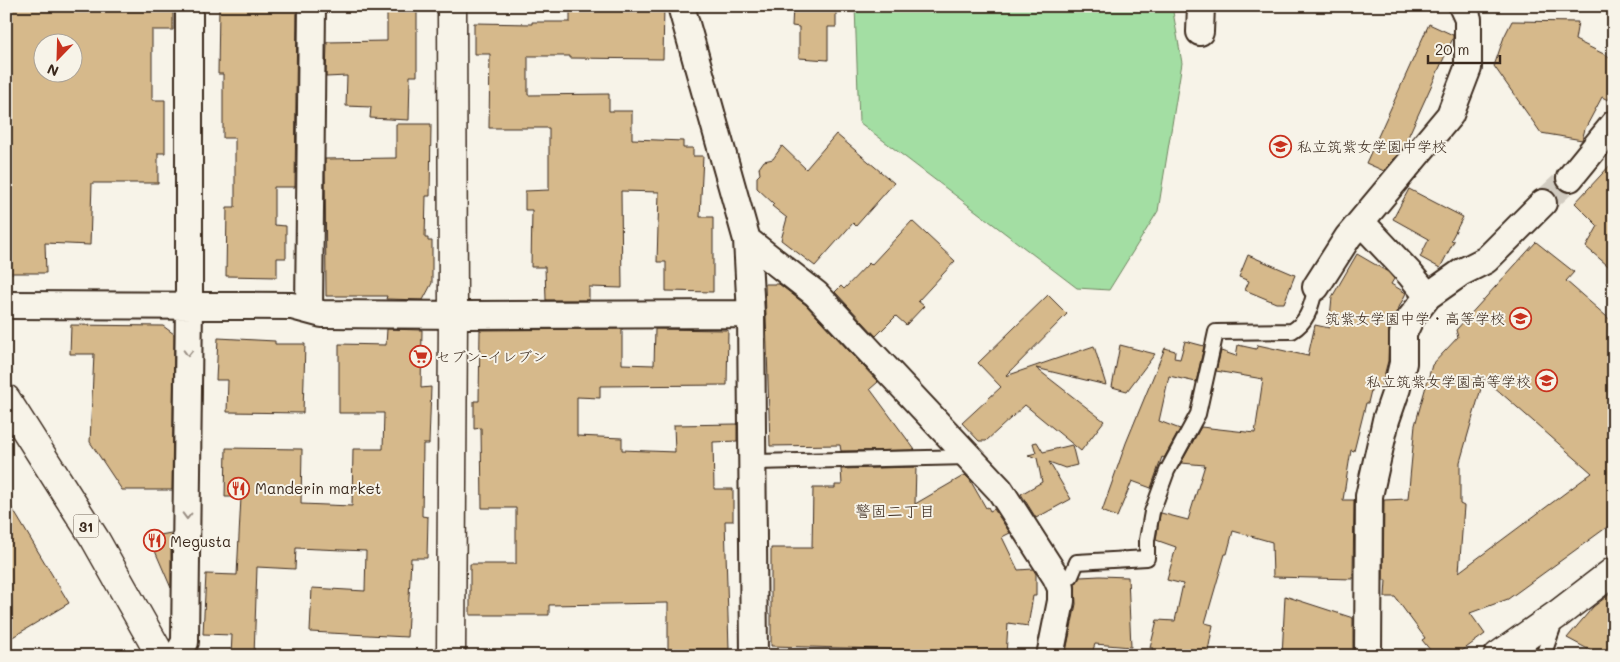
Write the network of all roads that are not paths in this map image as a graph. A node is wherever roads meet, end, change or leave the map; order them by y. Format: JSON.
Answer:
{"nodes":[{"id":1,"x":189,"y":6,"type":"edge"},
{"id":2,"x":312,"y":6,"type":"edge"},
{"id":3,"x":452,"y":6,"type":"edge"},
{"id":4,"x":681,"y":6,"type":"edge"},
{"id":5,"x":1201,"y":6,"type":"edge"},
{"id":6,"x":1462,"y":6,"type":"edge"},
{"id":7,"x":1200,"y":32,"type":"dead end"},
{"id":8,"x":1614,"y":124,"type":"edge"},
{"id":9,"x":1570,"y":178,"type":"tunnel mouth"},
{"id":10,"x":1543,"y":203,"type":"tunnel mouth"},
{"id":11,"x":1361,"y":222,"type":"junction"},
{"id":12,"x":747,"y":240,"type":"junction"},
{"id":13,"x":1316,"y":287,"type":"joint"},
{"id":14,"x":1428,"y":296,"type":"junction"},
{"id":15,"x":189,"y":304,"type":"junction"},
{"id":16,"x":6,"y":305,"type":"edge"},
{"id":17,"x":309,"y":310,"type":"junction"},
{"id":18,"x":751,"y":314,"type":"junction"},
{"id":19,"x":453,"y":315,"type":"junction"},
{"id":20,"x":6,"y":398,"type":"edge"},
{"id":21,"x":969,"y":458,"type":"junction"},
{"id":22,"x":752,"y":462,"type":"junction"},
{"id":23,"x":1614,"y":571,"type":"edge"},
{"id":24,"x":1056,"y":577,"type":"junction"},
{"id":25,"x":1558,"y":614,"type":"junction"},
{"id":26,"x":161,"y":656,"type":"edge"},
{"id":27,"x":177,"y":656,"type":"edge"},
{"id":28,"x":451,"y":656,"type":"edge"},
{"id":29,"x":754,"y":656,"type":"edge"},
{"id":30,"x":1050,"y":656,"type":"edge"},
{"id":31,"x":1368,"y":656,"type":"edge"},
{"id":32,"x":1498,"y":656,"type":"edge"},
{"id":33,"x":1544,"y":656,"type":"edge"}],
"edges":[{"from":1,"to":15,"type":"street"},
{"from":2,"to":17,"type":"street"},
{"from":3,"to":19,"type":"street"},
{"from":4,"to":12,"type":"street"},
{"from":5,"to":7,"type":"street"},
{"from":6,"to":11,"type":"street"},
{"from":8,"to":9,"type":"street"},
{"from":10,"to":14,"type":"street"},
{"from":11,"to":13,"type":"street"},
{"from":11,"to":14,"type":"street"},
{"from":12,"to":18,"type":"street"},
{"from":12,"to":21,"type":"street"},
{"from":13,"to":24,"type":"lane"},
{"from":14,"to":31,"type":"street"},
{"from":15,"to":16,"type":"street"},
{"from":15,"to":17,"type":"street"},
{"from":15,"to":27,"type":"street","one_way":true},
{"from":17,"to":19,"type":"street"},
{"from":18,"to":19,"type":"street"},
{"from":18,"to":22,"type":"street"},
{"from":19,"to":28,"type":"street"},
{"from":20,"to":26,"type":"street","number":"31"},
{"from":21,"to":22,"type":"lane"},
{"from":21,"to":24,"type":"street"},
{"from":22,"to":29,"type":"street"},
{"from":23,"to":25,"type":"street"},
{"from":24,"to":30,"type":"street"},
{"from":25,"to":32,"type":"street"},
{"from":25,"to":33,"type":"lane"}]}
